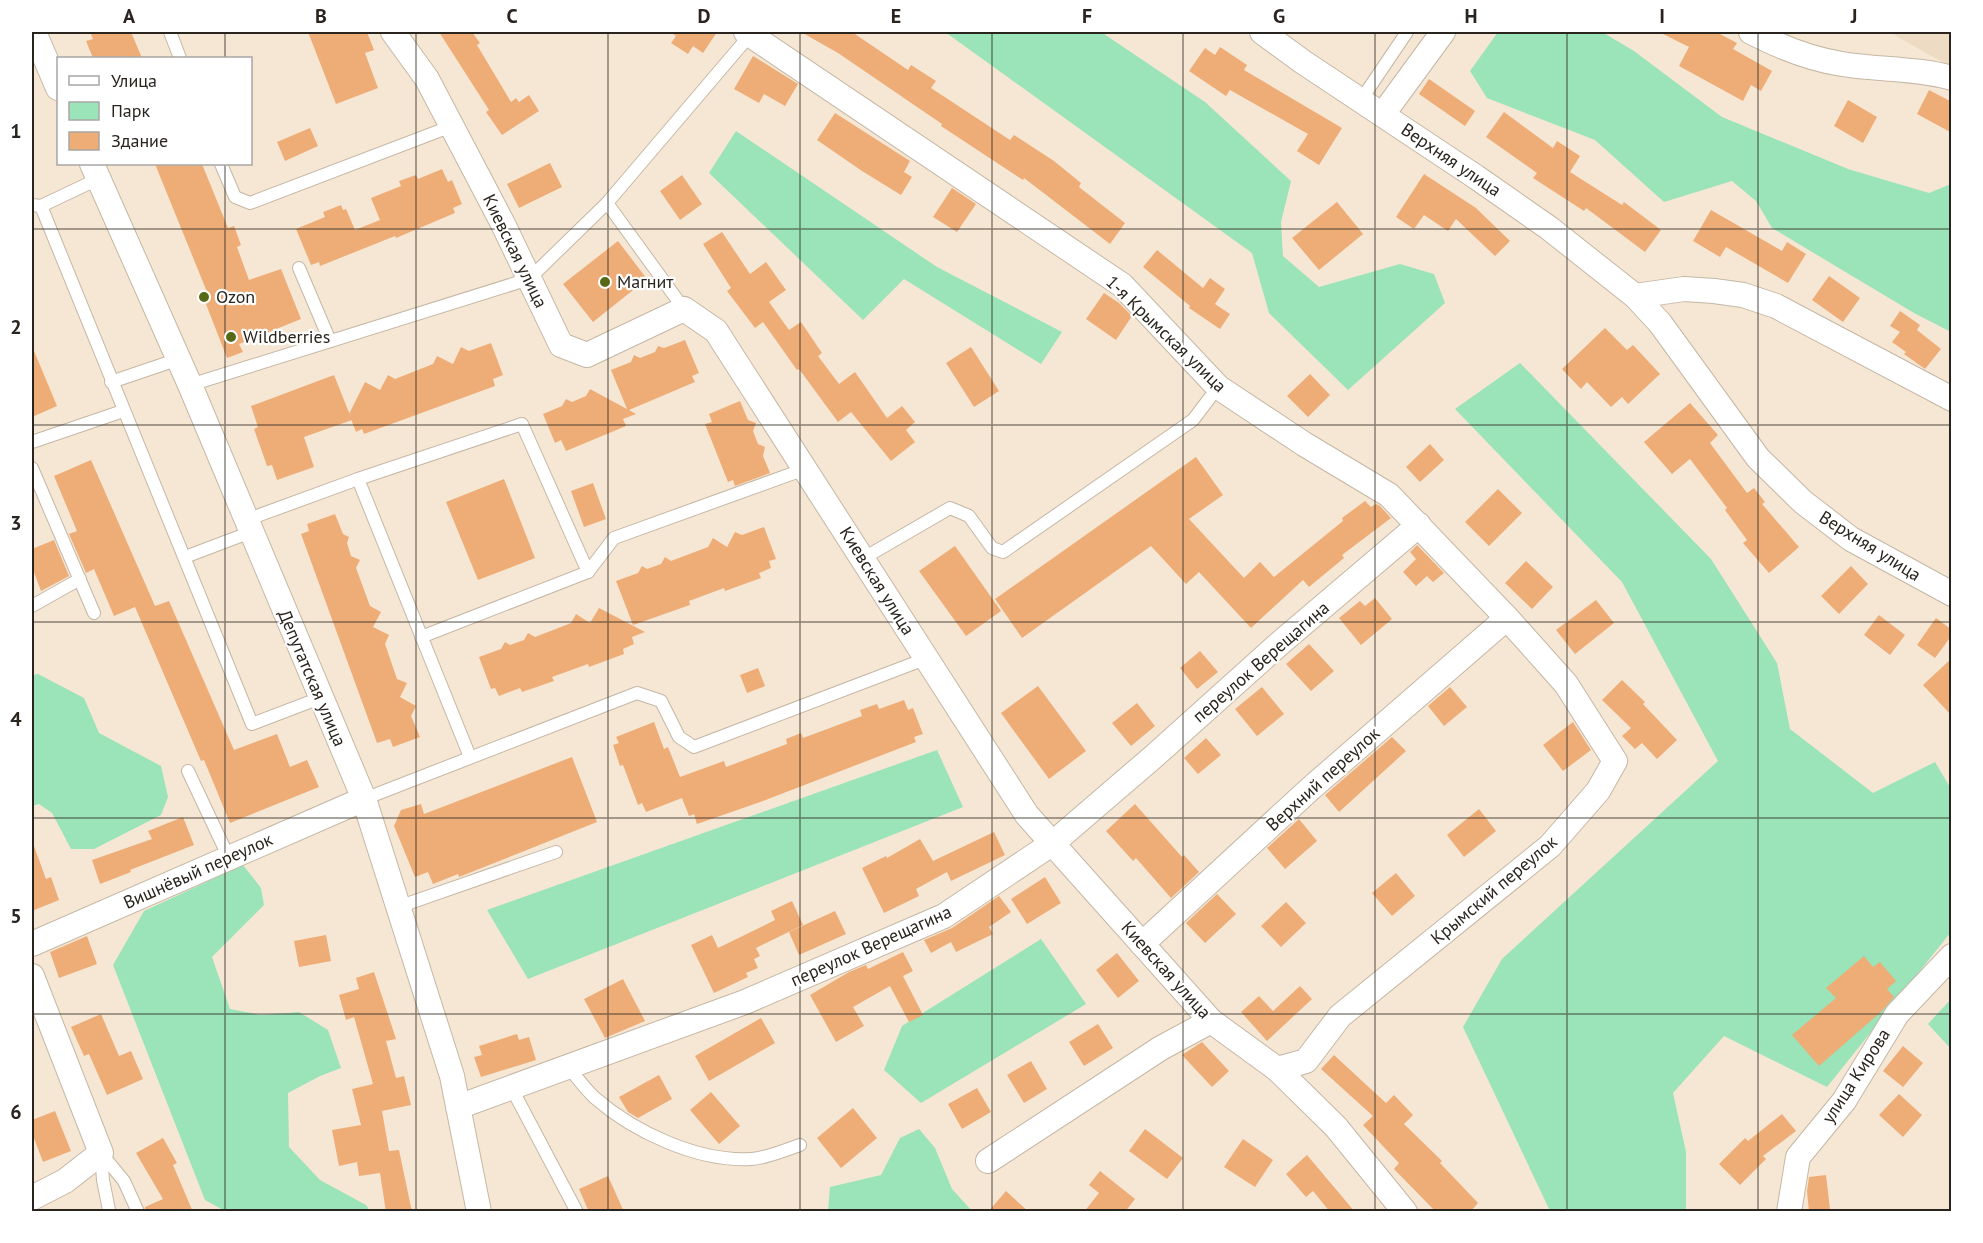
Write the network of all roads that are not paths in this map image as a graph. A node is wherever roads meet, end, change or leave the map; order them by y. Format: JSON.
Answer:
{"nodes":[{"id":1,"x":34,"y":32,"type":"edge"},
{"id":2,"x":170,"y":32,"type":"edge"},
{"id":3,"x":393,"y":32,"type":"edge"},
{"id":4,"x":1262,"y":32,"type":"edge"},
{"id":5,"x":1407,"y":32,"type":"edge"},
{"id":6,"x":1443,"y":32,"type":"edge"},
{"id":7,"x":1751,"y":32,"type":"edge"},
{"id":8,"x":748,"y":33,"type":"edge"},
{"id":9,"x":180,"y":57,"type":"edge"},
{"id":10,"x":1952,"y":78,"type":"edge"},
{"id":11,"x":57,"y":86,"type":"edge"},
{"id":12,"x":1361,"y":100,"type":"junction"},
{"id":13,"x":1383,"y":114,"type":"junction"},
{"id":14,"x":452,"y":126,"type":"junction"},
{"id":15,"x":221,"y":165,"type":"edge"},
{"id":16,"x":95,"y":171,"type":"edge"},
{"id":17,"x":607,"y":203,"type":"junction"},
{"id":18,"x":36,"y":206,"type":"edge"},
{"id":19,"x":299,"y":268,"type":"dead end"},
{"id":20,"x":529,"y":279,"type":"junction"},
{"id":21,"x":1635,"y":296,"type":"junction"},
{"id":22,"x":684,"y":309,"type":"junction"},
{"id":23,"x":330,"y":341,"type":"junction"},
{"id":24,"x":179,"y":359,"type":"junction"},
{"id":25,"x":111,"y":382,"type":"junction"},
{"id":26,"x":190,"y":385,"type":"junction"},
{"id":27,"x":1218,"y":387,"type":"junction"},
{"id":28,"x":1952,"y":399,"type":"edge"},
{"id":29,"x":123,"y":411,"type":"junction"},
{"id":30,"x":32,"y":442,"type":"edge"},
{"id":31,"x":32,"y":468,"type":"edge"},
{"id":32,"x":805,"y":469,"type":"junction"},
{"id":33,"x":358,"y":479,"type":"junction"},
{"id":34,"x":1419,"y":525,"type":"junction"},
{"id":35,"x":248,"y":526,"type":"junction"},
{"id":36,"x":184,"y":557,"type":"junction"},
{"id":37,"x":862,"y":559,"type":"junction"},
{"id":38,"x":588,"y":572,"type":"junction"},
{"id":39,"x":80,"y":579,"type":"junction"},
{"id":40,"x":1952,"y":594,"type":"edge"},
{"id":41,"x":32,"y":606,"type":"edge"},
{"id":42,"x":94,"y":613,"type":"dead end"},
{"id":43,"x":1507,"y":618,"type":"junction"},
{"id":44,"x":421,"y":637,"type":"junction"},
{"id":45,"x":926,"y":659,"type":"junction"},
{"id":46,"x":320,"y":698,"type":"junction"},
{"id":47,"x":471,"y":757,"type":"junction"},
{"id":48,"x":188,"y":771,"type":"dead end"},
{"id":49,"x":364,"y":799,"type":"junction"},
{"id":50,"x":1053,"y":843,"type":"junction"},
{"id":51,"x":556,"y":852,"type":"dead end"},
{"id":52,"x":229,"y":858,"type":"junction"},
{"id":53,"x":398,"y":907,"type":"junction"},
{"id":54,"x":32,"y":944,"type":"edge"},
{"id":55,"x":1142,"y":944,"type":"junction"},
{"id":56,"x":1952,"y":956,"type":"edge"},
{"id":57,"x":32,"y":976,"type":"edge"},
{"id":58,"x":1211,"y":1021,"type":"junction"},
{"id":59,"x":568,"y":1067,"type":"junction"},
{"id":60,"x":1277,"y":1070,"type":"junction"},
{"id":61,"x":512,"y":1087,"type":"junction"},
{"id":62,"x":458,"y":1107,"type":"junction"},
{"id":63,"x":800,"y":1145,"type":"dead end"},
{"id":64,"x":101,"y":1153,"type":"junction"},
{"id":65,"x":988,"y":1161,"type":"dead end"},
{"id":66,"x":32,"y":1198,"type":"edge"},
{"id":67,"x":109,"y":1210,"type":"dead end"},
{"id":68,"x":138,"y":1212,"type":"edge"},
{"id":69,"x":479,"y":1212,"type":"edge"},
{"id":70,"x":577,"y":1212,"type":"edge"},
{"id":71,"x":1405,"y":1212,"type":"edge"},
{"id":72,"x":1789,"y":1212,"type":"edge"}],
"edges":[{"from":1,"to":11,"type":"street"},
{"from":2,"to":9,"type":"lane"},
{"from":3,"to":14,"type":"street","name":"Киевская улица"},
{"from":4,"to":12,"type":"street","name":"Верхняя улица"},
{"from":5,"to":12,"type":"lane"},
{"from":6,"to":13,"type":"street"},
{"from":7,"to":10,"type":"street"},
{"from":8,"to":17,"type":"lane"},
{"from":8,"to":27,"type":"street","name":"1-я Крымская улица"},
{"from":12,"to":13,"type":"street","name":"Верхняя улица"},
{"from":13,"to":21,"type":"street","name":"Верхняя улица"},
{"from":14,"to":15,"type":"lane"},
{"from":14,"to":20,"type":"street","name":"Киевская улица"},
{"from":16,"to":18,"type":"lane"},
{"from":16,"to":24,"type":"street","name":"Депутатская улица"},
{"from":17,"to":20,"type":"lane"},
{"from":17,"to":22,"type":"lane"},
{"from":18,"to":25,"type":"lane"},
{"from":19,"to":23,"type":"lane"},
{"from":20,"to":22,"type":"street","name":"Киевская улица"},
{"from":20,"to":23,"type":"lane"},
{"from":21,"to":28,"type":"street"},
{"from":21,"to":40,"type":"street","name":"Верхняя улица"},
{"from":22,"to":32,"type":"street","name":"Киевская улица"},
{"from":23,"to":26,"type":"lane"},
{"from":24,"to":25,"type":"lane"},
{"from":24,"to":26,"type":"street","name":"Депутатская улица"},
{"from":25,"to":29,"type":"lane"},
{"from":26,"to":35,"type":"street","name":"Депутатская улица"},
{"from":27,"to":34,"type":"street","name":"1-я Крымская улица"},
{"from":27,"to":37,"type":"lane"},
{"from":29,"to":30,"type":"lane"},
{"from":29,"to":36,"type":"lane"},
{"from":31,"to":39,"type":"lane"},
{"from":32,"to":37,"type":"street","name":"Киевская улица"},
{"from":32,"to":38,"type":"lane"},
{"from":33,"to":35,"type":"lane"},
{"from":33,"to":38,"type":"lane"},
{"from":33,"to":44,"type":"lane"},
{"from":34,"to":43,"type":"street","name":"1-я Крымская улица"},
{"from":34,"to":50,"type":"street","name":"переулок Верещагина"},
{"from":35,"to":36,"type":"lane"},
{"from":35,"to":46,"type":"street","name":"Депутатская улица"},
{"from":36,"to":46,"type":"lane"},
{"from":37,"to":45,"type":"street","name":"Киевская улица"},
{"from":38,"to":44,"type":"lane"},
{"from":39,"to":41,"type":"lane"},
{"from":39,"to":42,"type":"lane"},
{"from":43,"to":55,"type":"street","name":"Верхний переулок"},
{"from":43,"to":60,"type":"street","name":"Крымский переулок"},
{"from":44,"to":47,"type":"lane"},
{"from":45,"to":47,"type":"lane"},
{"from":45,"to":50,"type":"street","name":"Киевская улица"},
{"from":46,"to":49,"type":"street","name":"Депутатская улица"},
{"from":47,"to":49,"type":"lane"},
{"from":48,"to":52,"type":"lane"},
{"from":49,"to":52,"type":"street","name":"Вишнёвый переулок"},
{"from":49,"to":53,"type":"street","name":"Депутатская улица"},
{"from":50,"to":55,"type":"street","name":"Киевская улица"},
{"from":50,"to":59,"type":"street","name":"переулок Верещагина"},
{"from":51,"to":53,"type":"lane"},
{"from":52,"to":54,"type":"street","name":"Вишнёвый переулок"},
{"from":53,"to":62,"type":"street","name":"Депутатская улица"},
{"from":55,"to":58,"type":"street","name":"Киевская улица"},
{"from":56,"to":72,"type":"street","name":"улица Кирова"},
{"from":57,"to":64,"type":"street"},
{"from":58,"to":60,"type":"street","name":"Киевская улица"},
{"from":58,"to":65,"type":"street"},
{"from":59,"to":61,"type":"street","name":"переулок Верещагина"},
{"from":59,"to":63,"type":"lane"},
{"from":60,"to":71,"type":"street","name":"Киевская улица"},
{"from":61,"to":62,"type":"street","name":"переулок Верещагина"},
{"from":61,"to":70,"type":"lane"},
{"from":62,"to":69,"type":"street","name":"Депутатская улица"},
{"from":64,"to":66,"type":"street"},
{"from":64,"to":67,"type":"lane"},
{"from":64,"to":68,"type":"lane"}]}
